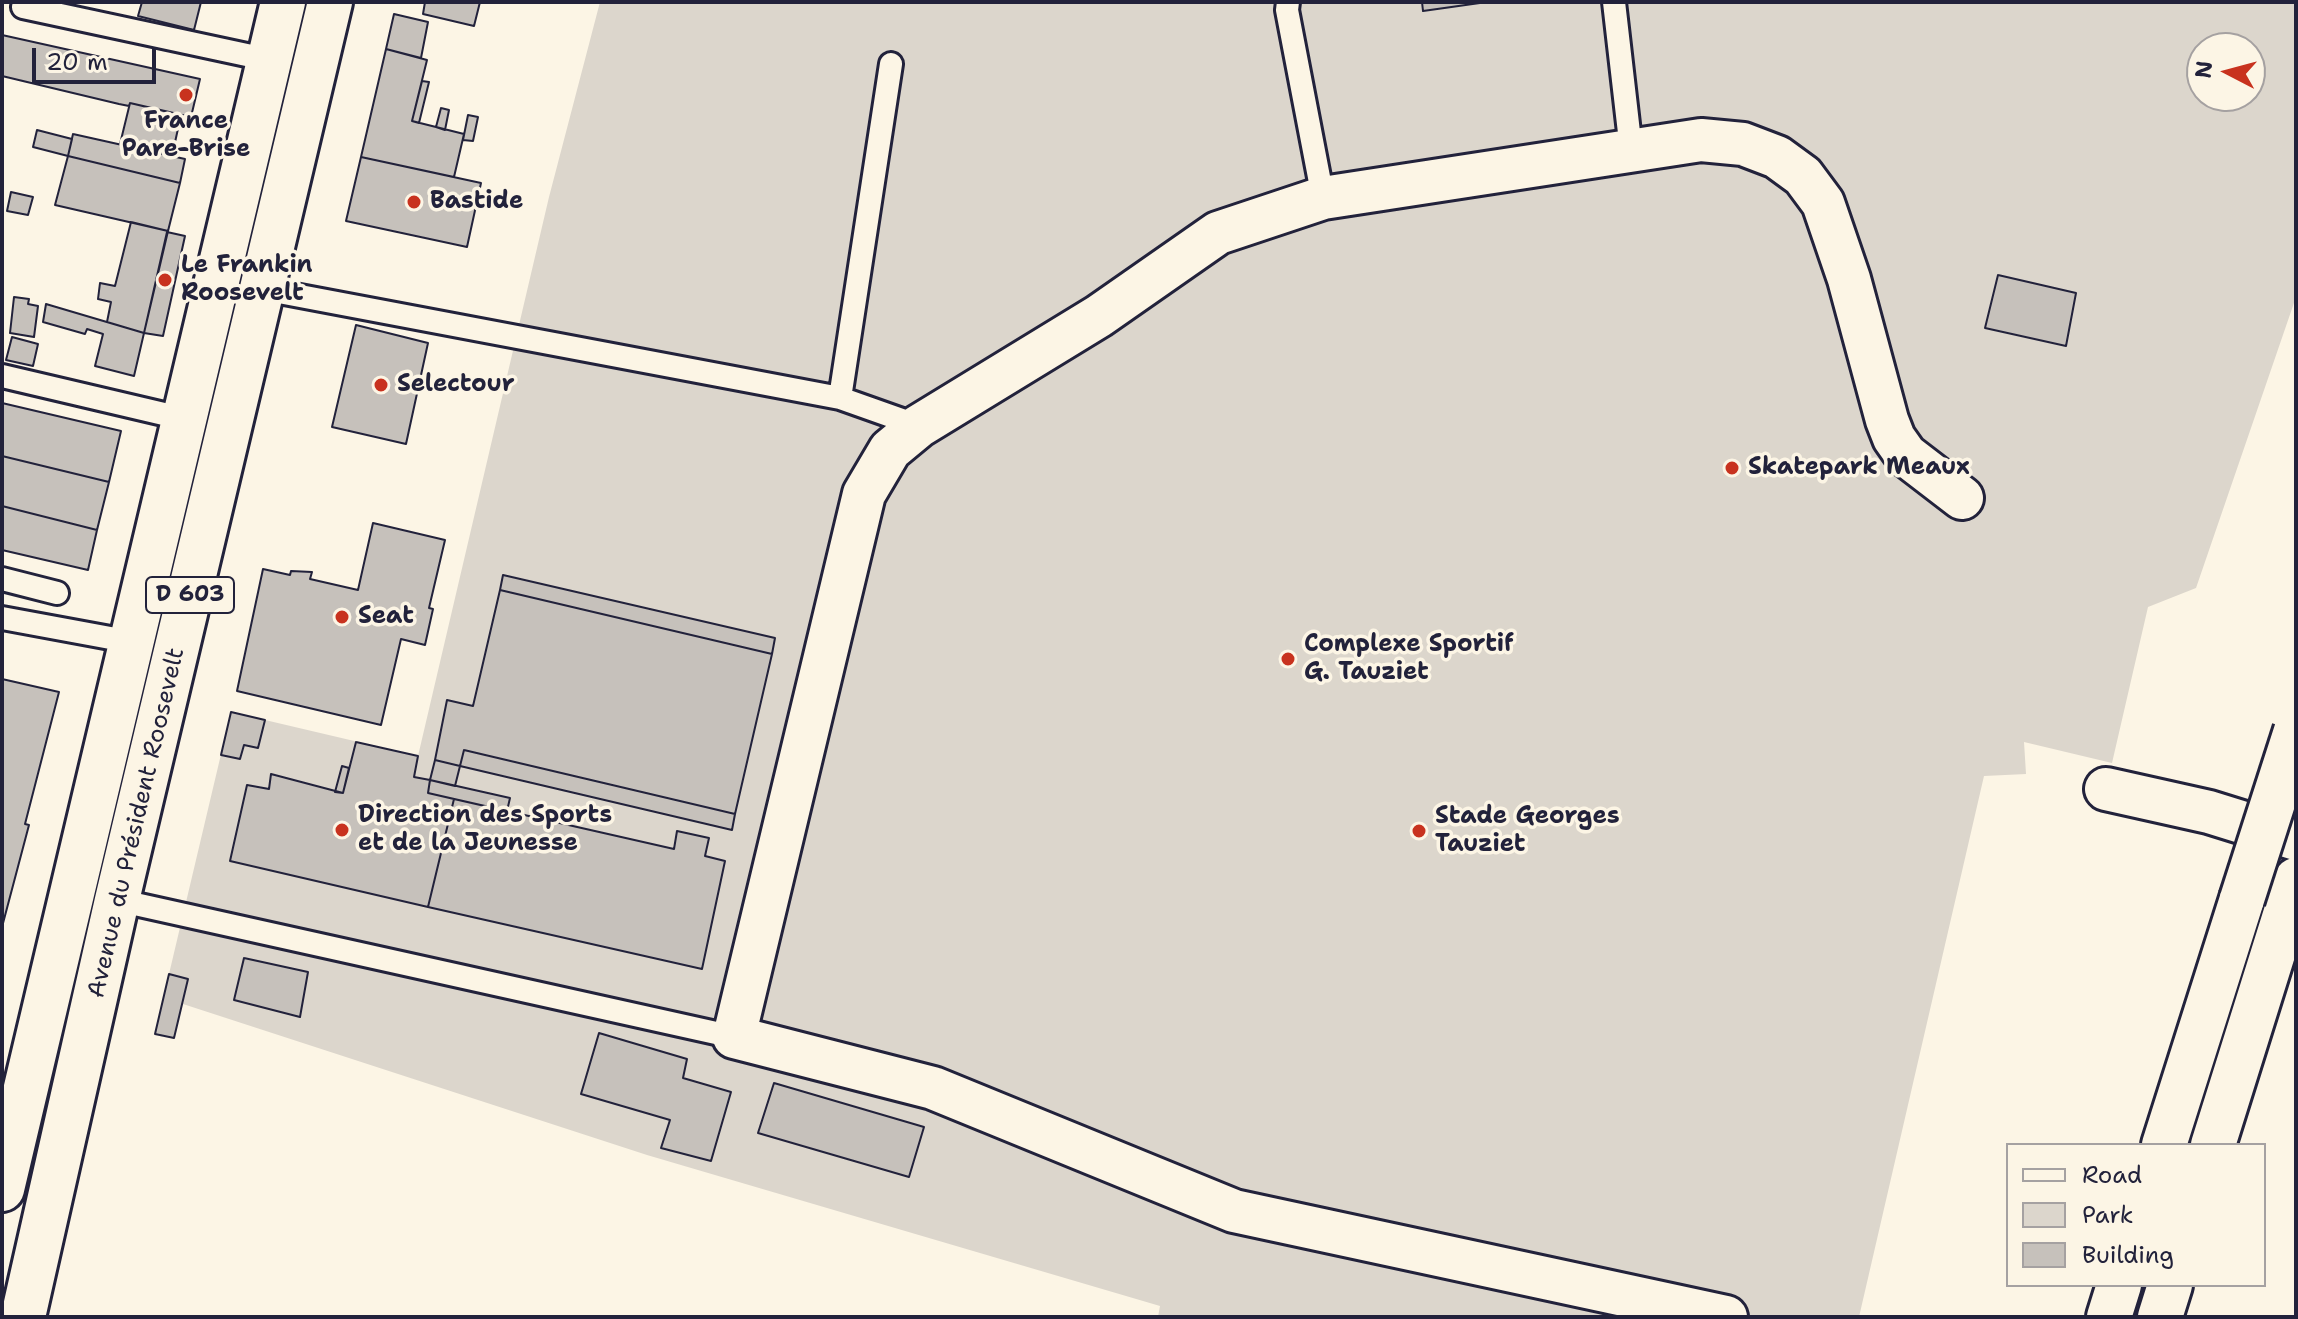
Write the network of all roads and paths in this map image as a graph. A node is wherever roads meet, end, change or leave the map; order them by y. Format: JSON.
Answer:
{"nodes":[{"id":1,"x":283,"y":2,"type":"edge"},
{"id":2,"x":330,"y":2,"type":"edge"},
{"id":3,"x":1288,"y":2,"type":"edge"},
{"id":4,"x":1614,"y":2,"type":"edge"},
{"id":5,"x":23,"y":7,"type":"dead end"},
{"id":6,"x":270,"y":60,"type":"junction"},
{"id":7,"x":891,"y":64,"type":"dead end"},
{"id":8,"x":1631,"y":150,"type":"junction"},
{"id":9,"x":1323,"y":198,"type":"junction"},
{"id":10,"x":263,"y":289,"type":"junction"},
{"id":11,"x":2,"y":376,"type":"edge"},
{"id":12,"x":840,"y":398,"type":"junction"},
{"id":13,"x":185,"y":419,"type":"junction"},
{"id":14,"x":919,"y":426,"type":"junction"},
{"id":15,"x":1962,"y":498,"type":"dead end"},
{"id":16,"x":2,"y":579,"type":"edge"},
{"id":17,"x":57,"y":593,"type":"dead end"},
{"id":18,"x":2,"y":618,"type":"edge"},
{"id":19,"x":132,"y":642,"type":"junction"},
{"id":20,"x":2296,"y":731,"type":"edge"},
{"id":21,"x":2106,"y":789,"type":"dead end"},
{"id":22,"x":2296,"y":839,"type":"edge"},
{"id":23,"x":2291,"y":896,"type":"edge"},
{"id":24,"x":117,"y":900,"type":"junction"},
{"id":25,"x":734,"y":1037,"type":"junction"},
{"id":26,"x":2165,"y":1143,"type":"edge"},
{"id":27,"x":2214,"y":1143,"type":"edge"},
{"id":28,"x":2,"y":1189,"type":"edge"},
{"id":29,"x":2118,"y":1287,"type":"edge"},
{"id":30,"x":2169,"y":1287,"type":"edge"},
{"id":31,"x":23,"y":1317,"type":"edge"},
{"id":32,"x":1726,"y":1317,"type":"edge"},
{"id":33,"x":2109,"y":1317,"type":"edge"},
{"id":34,"x":2160,"y":1317,"type":"edge"}],
"edges":[{"from":1,"to":6,"type":"main road","name":"Avenue du Président Roosevelt","number":"D 603"},
{"from":2,"to":10,"type":"main road","name":"Avenue du Président Roosevelt","number":"D 603"},
{"from":3,"to":9,"type":"lane"},
{"from":4,"to":8,"type":"lane"},
{"from":5,"to":6,"type":"lane"},
{"from":6,"to":13,"type":"main road","name":"Avenue du Président Roosevelt","number":"D 603"},
{"from":7,"to":12,"type":"lane"},
{"from":8,"to":9,"type":"street"},
{"from":8,"to":15,"type":"street"},
{"from":9,"to":14,"type":"street"},
{"from":10,"to":12,"type":"lane"},
{"from":10,"to":24,"type":"main road","name":"Avenue du Président Roosevelt","number":"D 603"},
{"from":11,"to":13,"type":"lane"},
{"from":12,"to":14,"type":"lane"},
{"from":13,"to":19,"type":"main road","name":"Avenue du Président Roosevelt","number":"D 603"},
{"from":14,"to":25,"type":"street"},
{"from":16,"to":17,"type":"lane"},
{"from":18,"to":19,"type":"lane"},
{"from":19,"to":28,"type":"main road","name":"Avenue du Président Roosevelt","number":"D 603"},
{"from":20,"to":26,"type":"main road","bridge":true},
{"from":21,"to":22,"type":"street"},
{"from":23,"to":27,"type":"main road"},
{"from":24,"to":25,"type":"lane"},
{"from":24,"to":31,"type":"main road","name":"Avenue du Président Roosevelt","number":"D 603"},
{"from":25,"to":32,"type":"street"},
{"from":29,"to":33,"type":"main road"},
{"from":30,"to":34,"type":"main road"}]}
